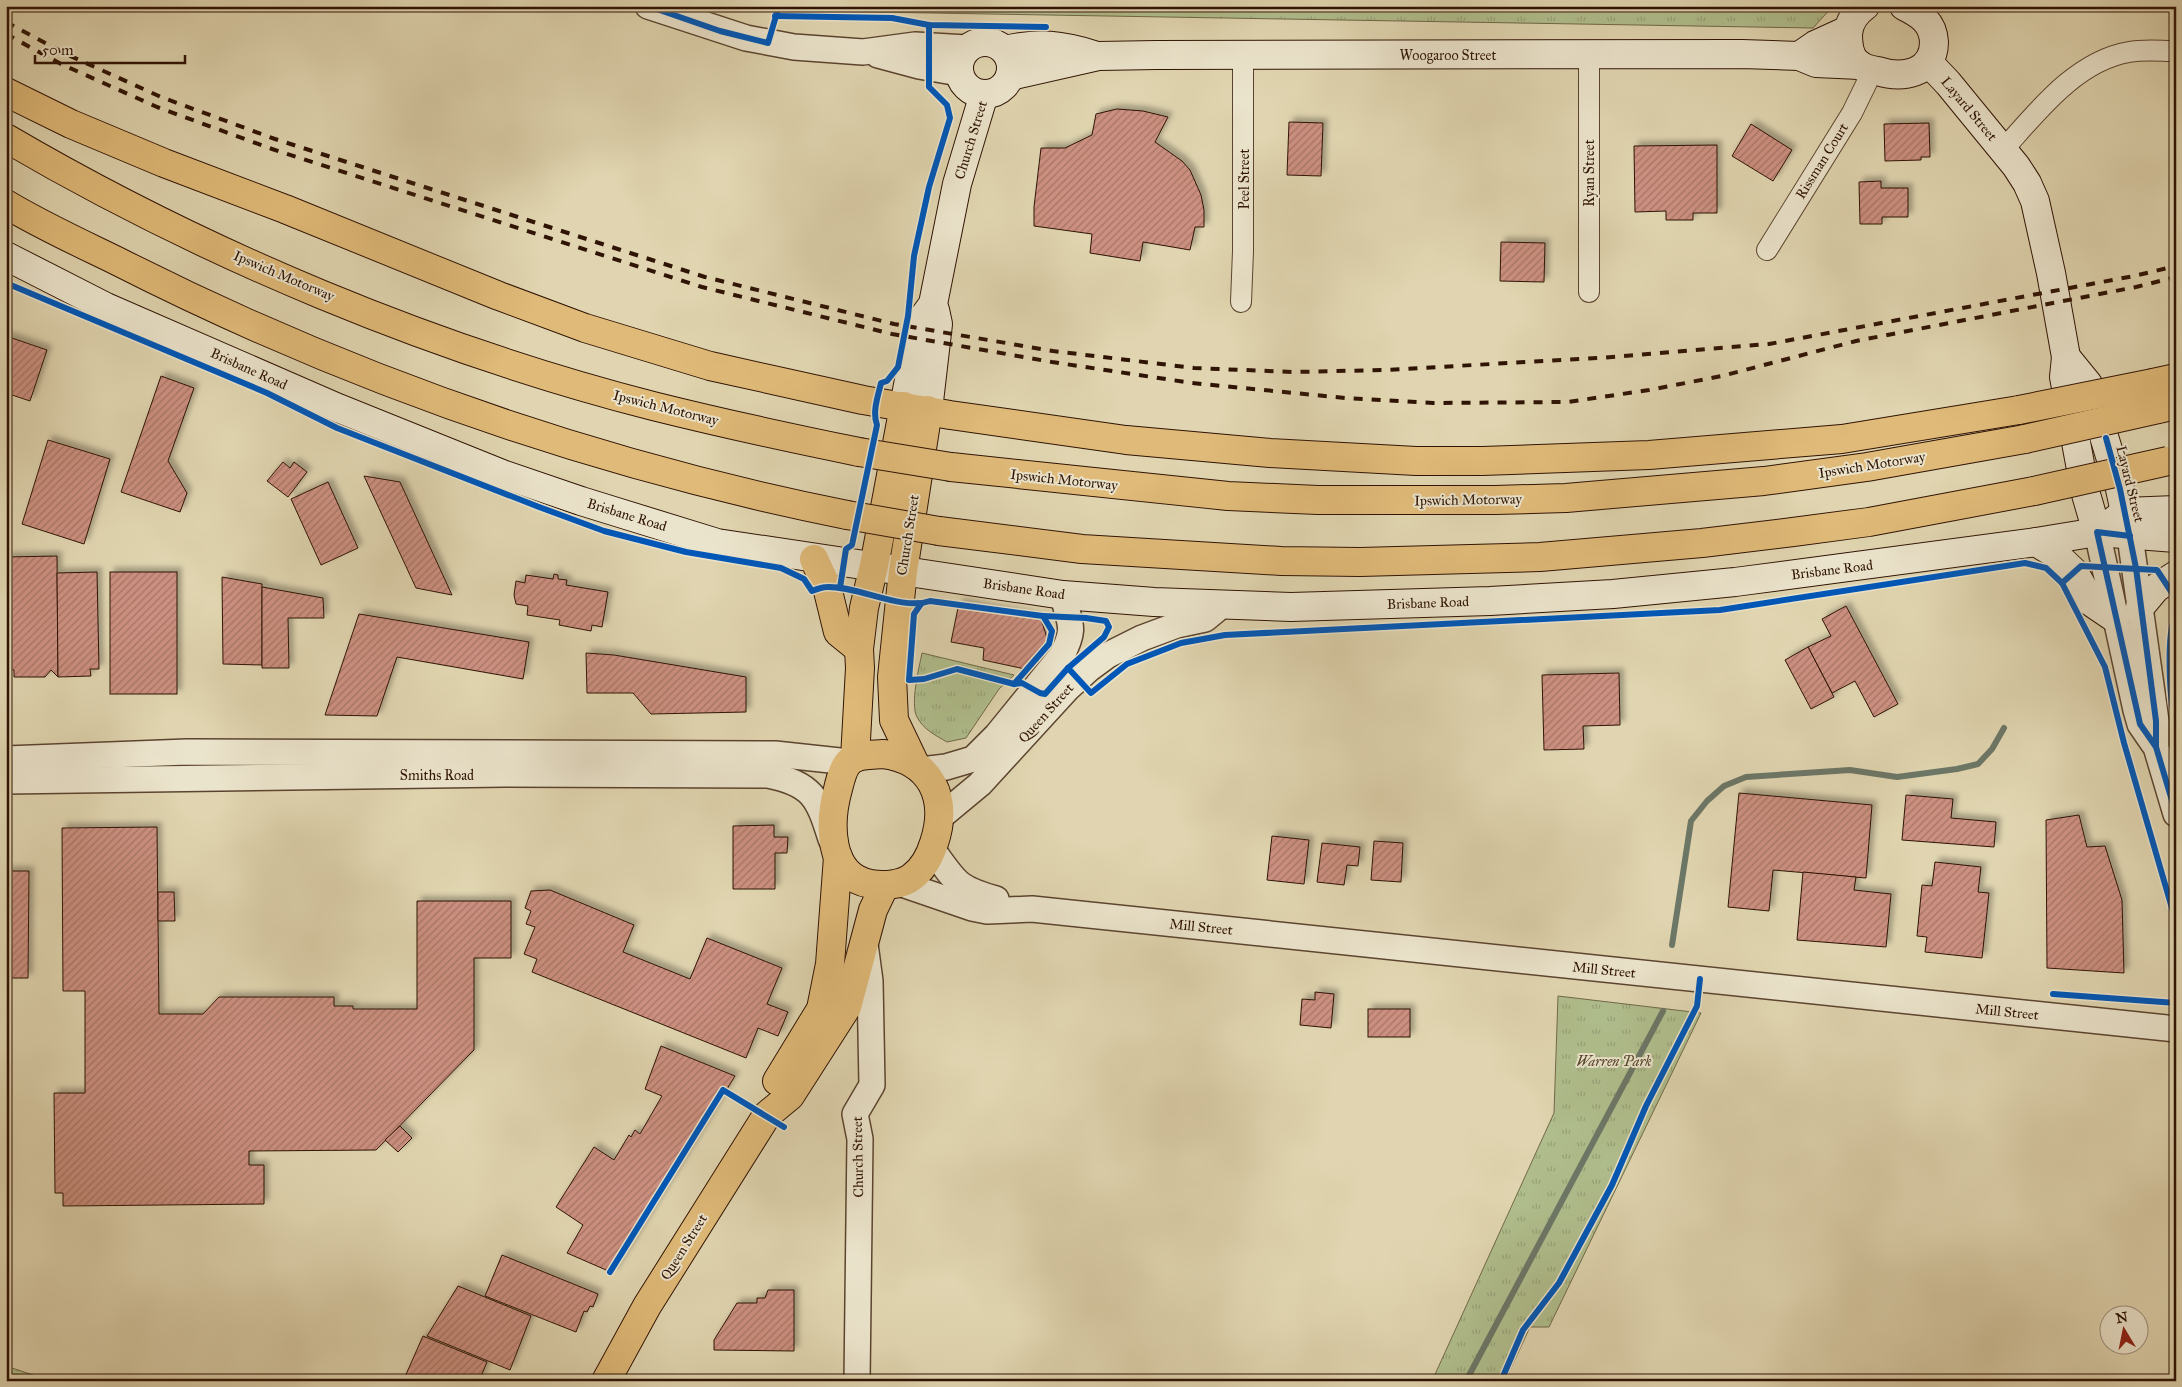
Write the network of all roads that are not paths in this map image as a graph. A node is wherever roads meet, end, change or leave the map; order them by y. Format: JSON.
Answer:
{"nodes":[{"id":1,"x":648,"y":6,"type":"edge"},
{"id":2,"x":1865,"y":6,"type":"edge"},
{"id":3,"x":1904,"y":6,"type":"edge"},
{"id":4,"x":1848,"y":30,"type":"junction"},
{"id":5,"x":2176,"y":50,"type":"edge"},
{"id":6,"x":1589,"y":54,"type":"junction"},
{"id":7,"x":1243,"y":55,"type":"junction"},
{"id":8,"x":1799,"y":56,"type":"junction"},
{"id":9,"x":963,"y":60,"type":"junction"},
{"id":10,"x":1928,"y":62,"type":"junction"},
{"id":11,"x":1008,"y":63,"type":"junction"},
{"id":12,"x":1866,"y":68,"type":"junction"},
{"id":13,"x":6,"y":92,"type":"edge"},
{"id":14,"x":984,"y":94,"type":"junction"},
{"id":15,"x":6,"y":138,"type":"edge"},
{"id":16,"x":2003,"y":150,"type":"junction"},
{"id":17,"x":6,"y":204,"type":"edge"},
{"id":18,"x":1767,"y":250,"type":"dead end"},
{"id":19,"x":6,"y":256,"type":"edge"},
{"id":20,"x":1589,"y":292,"type":"dead end"},
{"id":21,"x":1241,"y":302,"type":"dead end"},
{"id":22,"x":2066,"y":357,"type":"junction"},
{"id":23,"x":2166,"y":394,"type":"edge"},
{"id":24,"x":916,"y":408,"type":"junction"},
{"id":25,"x":2172,"y":460,"type":"edge"},
{"id":26,"x":2176,"y":510,"type":"edge"},
{"id":27,"x":2127,"y":524,"type":"junction"},
{"id":28,"x":2097,"y":532,"type":"junction"},
{"id":29,"x":2176,"y":538,"type":"edge"},
{"id":30,"x":2036,"y":542,"type":"junction"},
{"id":31,"x":814,"y":559,"type":"junction"},
{"id":32,"x":874,"y":566,"type":"junction"},
{"id":33,"x":902,"y":571,"type":"junction"},
{"id":34,"x":2176,"y":575,"type":"edge"},
{"id":35,"x":1063,"y":595,"type":"junction"},
{"id":36,"x":1222,"y":605,"type":"junction"},
{"id":37,"x":2140,"y":607,"type":"junction"},
{"id":38,"x":2116,"y":619,"type":"junction"},
{"id":39,"x":859,"y":649,"type":"junction"},
{"id":40,"x":2156,"y":747,"type":"junction"},
{"id":41,"x":6,"y":760,"type":"edge"},
{"id":42,"x":852,"y":760,"type":"junction"},
{"id":43,"x":918,"y":767,"type":"junction"},
{"id":44,"x":6,"y":781,"type":"edge"},
{"id":45,"x":2176,"y":814,"type":"edge"},
{"id":46,"x":939,"y":818,"type":"junction"},
{"id":47,"x":835,"y":848,"type":"junction"},
{"id":48,"x":932,"y":849,"type":"junction"},
{"id":49,"x":892,"y":884,"type":"junction"},
{"id":50,"x":1032,"y":909,"type":"junction"},
{"id":51,"x":864,"y":937,"type":"junction"},
{"id":52,"x":2176,"y":1029,"type":"edge"},
{"id":53,"x":767,"y":1115,"type":"junction"},
{"id":54,"x":606,"y":1381,"type":"edge"},
{"id":55,"x":857,"y":1381,"type":"edge"}],
"edges":[{"from":1,"to":9,"type":"street"},
{"from":2,"to":4,"type":"main road"},
{"from":3,"to":10,"type":"main road"},
{"from":4,"to":8,"type":"main road"},
{"from":4,"to":12,"type":"main road"},
{"from":5,"to":16,"type":"street"},
{"from":6,"to":7,"type":"main road","name":"Woogaroo Street"},
{"from":6,"to":8,"type":"main road","name":"Woogaroo Street"},
{"from":6,"to":20,"type":"street","name":"Ryan Street"},
{"from":7,"to":11,"type":"main road","name":"Woogaroo Street"},
{"from":7,"to":21,"type":"street","name":"Peel Street"},
{"from":8,"to":12,"type":"main road","name":"Woogaroo Street"},
{"from":9,"to":11,"type":"main road"},
{"from":9,"to":14,"type":"main road"},
{"from":10,"to":12,"type":"main road","name":"Woogaroo Street"},
{"from":10,"to":16,"type":"main road","name":"Layard Street"},
{"from":11,"to":14,"type":"main road"},
{"from":12,"to":18,"type":"street","name":"Rissman Court"},
{"from":13,"to":24,"type":"main road"},
{"from":14,"to":24,"type":"main road","name":"Church Street"},
{"from":15,"to":23,"type":"main road","name":"Ipswich Motorway","bridge":true},
{"from":16,"to":22,"type":"main road","name":"Layard Street"},
{"from":17,"to":25,"type":"main road","bridge":true},
{"from":19,"to":31,"type":"main road","name":"Brisbane Road"},
{"from":22,"to":27,"type":"main road","name":"Layard Street"},
{"from":22,"to":28,"type":"main road","name":"Layard Street"},
{"from":23,"to":24,"type":"main road","bridge":true},
{"from":24,"to":32,"type":"main road","name":"Church Street"},
{"from":24,"to":33,"type":"main road","name":"Church Street"},
{"from":26,"to":27,"type":"main road","name":"Brisbane Road"},
{"from":27,"to":28,"type":"main road","name":"Brisbane Road"},
{"from":27,"to":29,"type":"main road","name":"Brisbane Road"},
{"from":27,"to":37,"type":"street"},
{"from":28,"to":30,"type":"main road","name":"Brisbane Road"},
{"from":28,"to":38,"type":"street"},
{"from":30,"to":36,"type":"main road","name":"Brisbane Road"},
{"from":30,"to":38,"type":"main road"},
{"from":31,"to":32,"type":"main road","name":"Brisbane Road"},
{"from":31,"to":39,"type":"main road"},
{"from":32,"to":33,"type":"main road","name":"Brisbane Road"},
{"from":32,"to":39,"type":"main road","name":"Church Street"},
{"from":33,"to":35,"type":"main road","name":"Brisbane Road"},
{"from":33,"to":43,"type":"main road","name":"Church Street"},
{"from":34,"to":37,"type":"main road"},
{"from":35,"to":36,"type":"main road","name":"Brisbane Road"},
{"from":35,"to":43,"type":"street","name":"Queen Street"},
{"from":36,"to":46,"type":"street","name":"Queen Street"},
{"from":37,"to":40,"type":"street"},
{"from":38,"to":40,"type":"street"},
{"from":39,"to":42,"type":"main road","name":"Church Street"},
{"from":40,"to":45,"type":"street"},
{"from":41,"to":42,"type":"street","name":"Smiths Road"},
{"from":42,"to":43,"type":"main road"},
{"from":42,"to":47,"type":"main road"},
{"from":43,"to":46,"type":"main road"},
{"from":44,"to":47,"type":"street","name":"Smiths Road"},
{"from":46,"to":48,"type":"main road"},
{"from":47,"to":49,"type":"main road"},
{"from":47,"to":53,"type":"main road","name":"Queen Street"},
{"from":48,"to":49,"type":"main road"},
{"from":48,"to":50,"type":"street","name":"Mill Street"},
{"from":49,"to":50,"type":"street","name":"Mill Street"},
{"from":49,"to":51,"type":"main road","name":"Queen Street"},
{"from":50,"to":52,"type":"street","name":"Mill Street"},
{"from":51,"to":53,"type":"main road","name":"Queen Street"},
{"from":51,"to":55,"type":"street","name":"Church Street"},
{"from":53,"to":54,"type":"main road","name":"Queen Street"}]}
